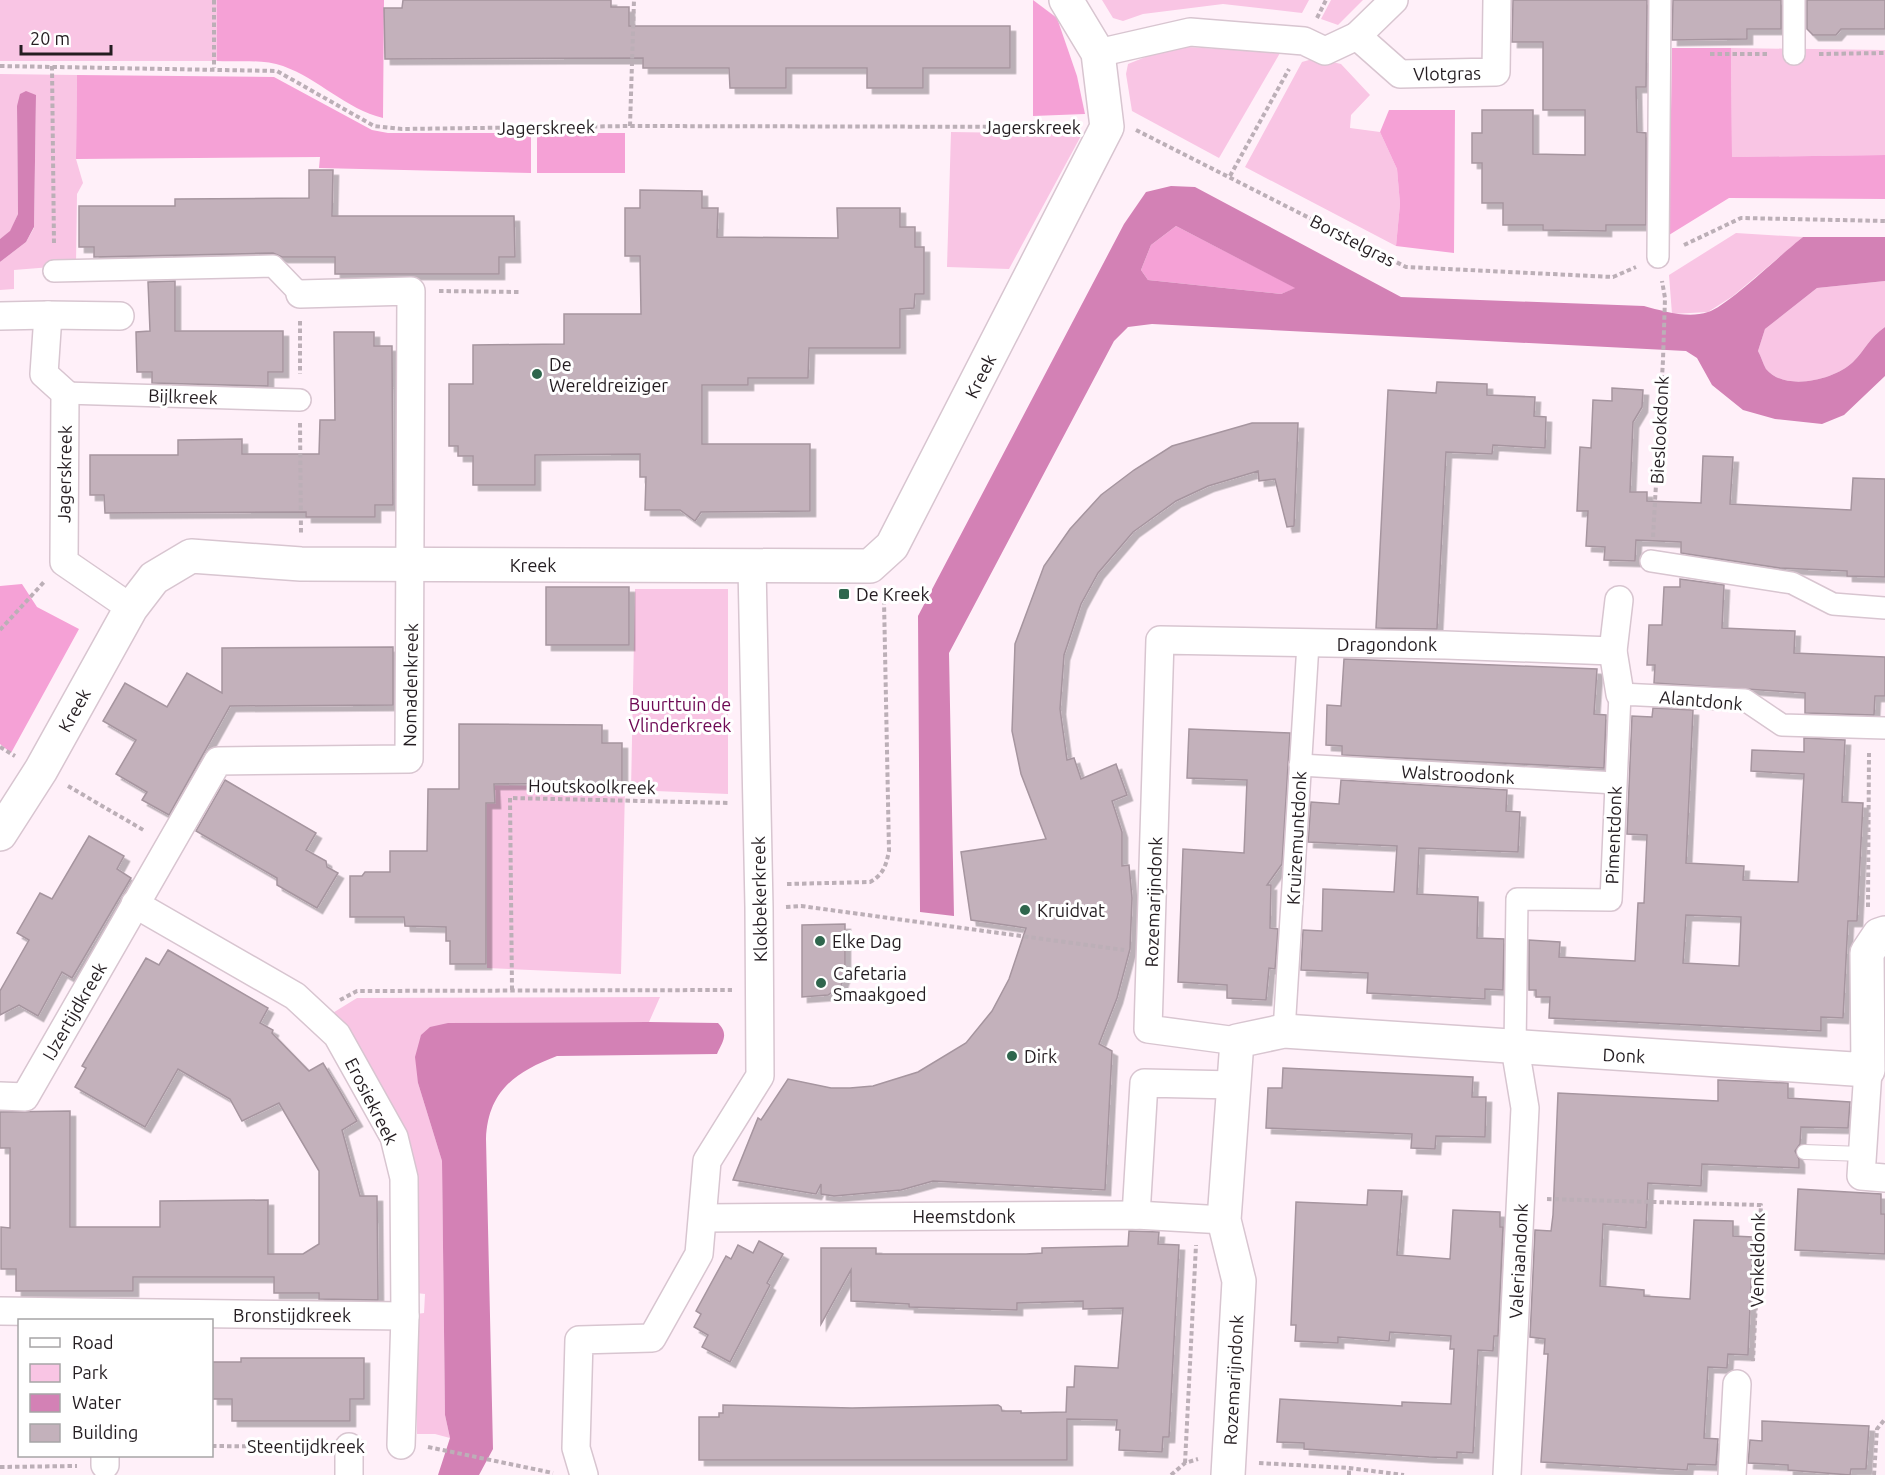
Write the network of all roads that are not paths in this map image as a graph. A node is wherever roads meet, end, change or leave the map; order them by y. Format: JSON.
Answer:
{"nodes":[{"id":1,"x":1066,"y":0,"type":"edge"},
{"id":2,"x":1394,"y":0,"type":"edge"},
{"id":3,"x":1497,"y":0,"type":"edge"},
{"id":4,"x":1660,"y":0,"type":"edge"},
{"id":5,"x":1794,"y":0,"type":"edge"},
{"id":6,"x":1357,"y":36,"type":"junction"},
{"id":7,"x":1098,"y":53,"type":"junction"},
{"id":8,"x":1794,"y":54,"type":"dead end"},
{"id":9,"x":1658,"y":257,"type":"road end"},
{"id":10,"x":54,"y":271,"type":"road end"},
{"id":11,"x":300,"y":294,"type":"joint"},
{"id":12,"x":48,"y":315,"type":"junction"},
{"id":13,"x":0,"y":316,"type":"edge"},
{"id":14,"x":120,"y":316,"type":"dead end"},
{"id":15,"x":65,"y":393,"type":"junction"},
{"id":16,"x":300,"y":400,"type":"road end"},
{"id":17,"x":1651,"y":561,"type":"road end"},
{"id":18,"x":412,"y":564,"type":"junction"},
{"id":19,"x":752,"y":566,"type":"junction"},
{"id":20,"x":1619,"y":600,"type":"dead end"},
{"id":21,"x":130,"y":608,"type":"junction"},
{"id":22,"x":1885,"y":608,"type":"edge"},
{"id":23,"x":1160,"y":640,"type":"joint"},
{"id":24,"x":1308,"y":644,"type":"junction"},
{"id":25,"x":1613,"y":651,"type":"junction"},
{"id":26,"x":1620,"y":694,"type":"junction"},
{"id":27,"x":1877,"y":728,"type":"edge"},
{"id":28,"x":1300,"y":765,"type":"junction"},
{"id":29,"x":1615,"y":783,"type":"junction"},
{"id":30,"x":0,"y":834,"type":"edge"},
{"id":31,"x":135,"y":904,"type":"junction"},
{"id":32,"x":1882,"y":934,"type":"edge"},
{"id":33,"x":1284,"y":1031,"type":"junction"},
{"id":34,"x":1237,"y":1041,"type":"junction"},
{"id":35,"x":1515,"y":1048,"type":"junction"},
{"id":36,"x":1868,"y":1070,"type":"junction"},
{"id":37,"x":1234,"y":1085,"type":"junction"},
{"id":38,"x":0,"y":1096,"type":"edge"},
{"id":39,"x":1804,"y":1152,"type":"dead end"},
{"id":40,"x":1863,"y":1154,"type":"junction"},
{"id":41,"x":1885,"y":1178,"type":"edge"},
{"id":42,"x":1136,"y":1215,"type":"junction"},
{"id":43,"x":704,"y":1218,"type":"junction"},
{"id":44,"x":1210,"y":1219,"type":"junction"},
{"id":45,"x":0,"y":1311,"type":"edge"},
{"id":46,"x":405,"y":1316,"type":"junction"},
{"id":47,"x":108,"y":1317,"type":"edge"},
{"id":48,"x":1737,"y":1384,"type":"road end"},
{"id":49,"x":413,"y":1446,"type":"road end"},
{"id":50,"x":349,"y":1447,"type":"road end"},
{"id":51,"x":1228,"y":1468,"type":"edge"},
{"id":52,"x":571,"y":1474,"type":"edge"},
{"id":53,"x":349,"y":1475,"type":"edge"},
{"id":54,"x":1507,"y":1475,"type":"edge"},
{"id":55,"x":1732,"y":1475,"type":"edge"}],
"edges":[{"from":1,"to":7,"type":"street"},
{"from":2,"to":6,"type":"street"},
{"from":3,"to":6,"type":"street","name":"Vlotgras"},
{"from":4,"to":9,"type":"street"},
{"from":5,"to":8,"type":"street"},
{"from":6,"to":7,"type":"street"},
{"from":7,"to":19,"type":"street","name":"Kreek"},
{"from":10,"to":11,"type":"street"},
{"from":11,"to":18,"type":"street"},
{"from":12,"to":13,"type":"street"},
{"from":12,"to":14,"type":"street"},
{"from":12,"to":15,"type":"street"},
{"from":15,"to":16,"type":"street","name":"Bijlkreek"},
{"from":15,"to":21,"type":"street","name":"Jagerskreek"},
{"from":17,"to":22,"type":"street"},
{"from":18,"to":19,"type":"street","name":"Kreek"},
{"from":18,"to":21,"type":"street","name":"Kreek"},
{"from":18,"to":31,"type":"street","name":"Nomadenkreek"},
{"from":19,"to":43,"type":"street","name":"Klokbekerkreek"},
{"from":20,"to":25,"type":"street","name":"Pimentdonk"},
{"from":21,"to":30,"type":"street","name":"Kreek"},
{"from":23,"to":24,"type":"street","name":"Dragondonk"},
{"from":23,"to":34,"type":"street","name":"Rozemarijndonk"},
{"from":24,"to":25,"type":"street","name":"Dragondonk"},
{"from":24,"to":28,"type":"street","name":"Kruizemuntdonk"},
{"from":25,"to":26,"type":"street","name":"Pimentdonk"},
{"from":26,"to":27,"type":"street","name":"Alantdonk"},
{"from":26,"to":29,"type":"street","name":"Pimentdonk"},
{"from":28,"to":29,"type":"street","name":"Walstroodonk"},
{"from":28,"to":33,"type":"street","name":"Kruizemuntdonk"},
{"from":29,"to":35,"type":"street","name":"Pimentdonk"},
{"from":31,"to":38,"type":"street","name":"IJzertijdkreek"},
{"from":31,"to":46,"type":"street","name":"Erosiekreek"},
{"from":32,"to":36,"type":"street"},
{"from":33,"to":34,"type":"street","name":"Donk"},
{"from":33,"to":35,"type":"street","name":"Donk"},
{"from":34,"to":37,"type":"street","name":"Rozemarijndonk"},
{"from":35,"to":36,"type":"street","name":"Donk"},
{"from":35,"to":54,"type":"street","name":"Valeriaandonk"},
{"from":36,"to":40,"type":"street"},
{"from":37,"to":42,"type":"street"},
{"from":37,"to":44,"type":"street","name":"Rozemarijndonk"},
{"from":39,"to":40,"type":"lane"},
{"from":40,"to":41,"type":"street"},
{"from":42,"to":43,"type":"street","name":"Heemstdonk"},
{"from":42,"to":44,"type":"street","name":"Heemstdonk"},
{"from":43,"to":52,"type":"street","name":"Klokbekerkreek"},
{"from":44,"to":51,"type":"street","name":"Rozemarijndonk"},
{"from":45,"to":47,"type":"street","name":"Bronstijdkreek"},
{"from":46,"to":47,"type":"street","name":"Bronstijdkreek"},
{"from":46,"to":49,"type":"street","name":"Erosiekreek"},
{"from":48,"to":55,"type":"street"},
{"from":50,"to":53,"type":"street"}]}
